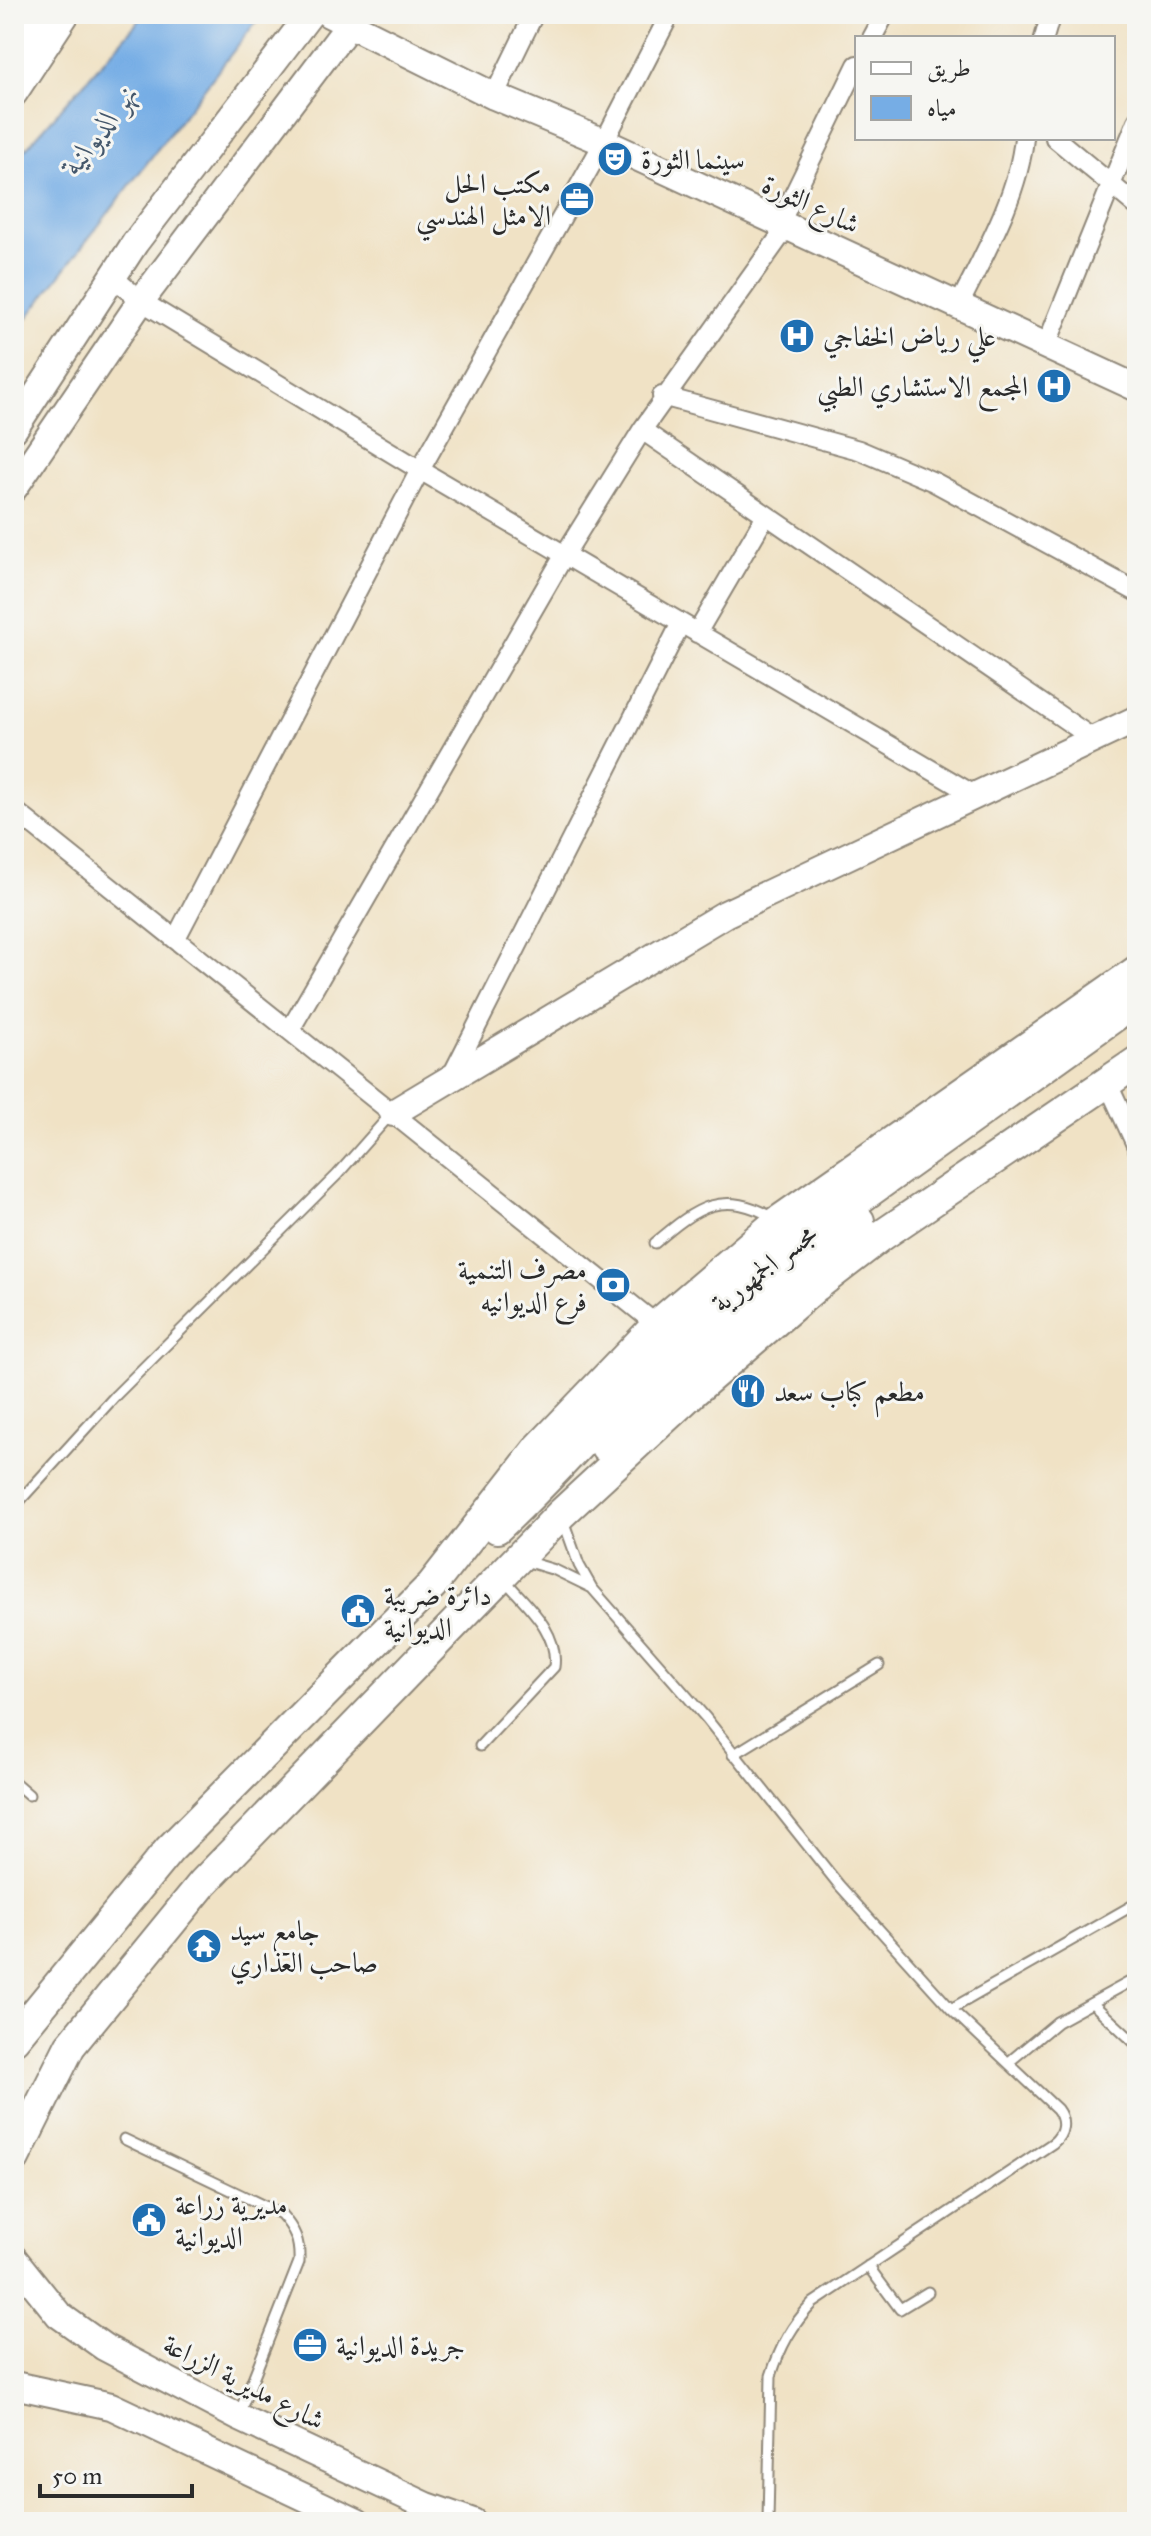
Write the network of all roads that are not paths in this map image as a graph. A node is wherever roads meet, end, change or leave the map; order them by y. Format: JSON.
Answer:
{"nodes":[{"id":1,"x":39,"y":14,"type":"edge"},
{"id":2,"x":66,"y":14,"type":"edge"},
{"id":3,"x":310,"y":14,"type":"edge"},
{"id":4,"x":534,"y":14,"type":"edge"},
{"id":5,"x":670,"y":14,"type":"edge"},
{"id":6,"x":885,"y":14,"type":"edge"},
{"id":7,"x":1051,"y":14,"type":"edge"},
{"id":8,"x":354,"y":22,"type":"edge"},
{"id":9,"x":873,"y":36,"type":"edge"},
{"id":10,"x":1045,"y":36,"type":"edge"},
{"id":11,"x":14,"y":52,"type":"edge"},
{"id":12,"x":855,"y":73,"type":"edge"},
{"id":13,"x":14,"y":93,"type":"edge"},
{"id":14,"x":494,"y":96,"type":"junction"},
{"id":15,"x":1137,"y":121,"type":"edge"},
{"id":16,"x":1024,"y":140,"type":"edge"},
{"id":17,"x":1058,"y":140,"type":"edge"},
{"id":18,"x":604,"y":142,"type":"junction"},
{"id":19,"x":1111,"y":182,"type":"junction"},
{"id":20,"x":1137,"y":206,"type":"edge"},
{"id":21,"x":782,"y":226,"type":"junction"},
{"id":22,"x":112,"y":276,"type":"junction"},
{"id":23,"x":141,"y":301,"type":"junction"},
{"id":24,"x":958,"y":307,"type":"junction"},
{"id":25,"x":1046,"y":346,"type":"junction"},
{"id":26,"x":1137,"y":388,"type":"edge"},
{"id":27,"x":662,"y":396,"type":"junction"},
{"id":28,"x":14,"y":429,"type":"edge"},
{"id":29,"x":642,"y":430,"type":"junction"},
{"id":30,"x":420,"y":470,"type":"junction"},
{"id":31,"x":14,"y":488,"type":"edge"},
{"id":32,"x":766,"y":515,"type":"junction"},
{"id":33,"x":565,"y":554,"type":"junction"},
{"id":34,"x":1137,"y":592,"type":"edge"},
{"id":35,"x":689,"y":628,"type":"junction"},
{"id":36,"x":1137,"y":719,"type":"edge"},
{"id":37,"x":1095,"y":740,"type":"junction"},
{"id":38,"x":976,"y":796,"type":"junction"},
{"id":39,"x":14,"y":810,"type":"edge"},
{"id":40,"x":176,"y":938,"type":"junction"},
{"id":41,"x":1137,"y":971,"type":"edge"},
{"id":42,"x":1137,"y":1000,"type":"edge"},
{"id":43,"x":1137,"y":1024,"type":"edge"},
{"id":44,"x":290,"y":1030,"type":"junction"},
{"id":45,"x":1137,"y":1062,"type":"edge"},
{"id":46,"x":450,"y":1078,"type":"junction"},
{"id":47,"x":1107,"y":1082,"type":"junction"},
{"id":48,"x":393,"y":1113,"type":"junction"},
{"id":49,"x":1137,"y":1147,"type":"edge"},
{"id":50,"x":779,"y":1221,"type":"junction"},
{"id":51,"x":655,"y":1243,"type":"dead end"},
{"id":52,"x":657,"y":1325,"type":"junction"},
{"id":53,"x":592,"y":1446,"type":"junction"},
{"id":54,"x":14,"y":1507,"type":"edge"},
{"id":55,"x":561,"y":1514,"type":"junction"},
{"id":56,"x":503,"y":1573,"type":"junction"},
{"id":57,"x":432,"y":1585,"type":"junction"},
{"id":58,"x":592,"y":1588,"type":"junction"},
{"id":59,"x":879,"y":1665,"type":"dead end"},
{"id":60,"x":480,"y":1746,"type":"dead end"},
{"id":61,"x":733,"y":1755,"type":"junction"},
{"id":62,"x":14,"y":1782,"type":"edge"},
{"id":63,"x":29,"y":1795,"type":"dead end"},
{"id":64,"x":1137,"y":1903,"type":"edge"},
{"id":65,"x":1137,"y":1978,"type":"edge"},
{"id":66,"x":1092,"y":2003,"type":"junction"},
{"id":67,"x":951,"y":2009,"type":"junction"},
{"id":68,"x":14,"y":2039,"type":"edge"},
{"id":69,"x":1137,"y":2045,"type":"edge"},
{"id":70,"x":1009,"y":2062,"type":"junction"},
{"id":71,"x":124,"y":2139,"type":"dead end"},
{"id":72,"x":14,"y":2158,"type":"edge"},
{"id":73,"x":14,"y":2259,"type":"edge"},
{"id":74,"x":868,"y":2266,"type":"junction"},
{"id":75,"x":928,"y":2292,"type":"dead end"},
{"id":76,"x":14,"y":2385,"type":"edge"},
{"id":77,"x":238,"y":2417,"type":"junction"},
{"id":78,"x":357,"y":2522,"type":"edge"},
{"id":79,"x":473,"y":2522,"type":"edge"},
{"id":80,"x":768,"y":2522,"type":"edge"}],
"edges":[{"from":1,"to":11,"type":"main road"},
{"from":2,"to":13,"type":"main road"},
{"from":3,"to":22,"type":"main road"},
{"from":4,"to":14,"type":"street"},
{"from":5,"to":18,"type":"street"},
{"from":6,"to":9,"type":"street"},
{"from":7,"to":10,"type":"street"},
{"from":8,"to":14,"type":"main road","name":"شارع الثورة"},
{"from":8,"to":23,"type":"main road"},
{"from":12,"to":21,"type":"street"},
{"from":14,"to":18,"type":"main road","name":"شارع الثورة"},
{"from":15,"to":19,"type":"street"},
{"from":16,"to":24,"type":"street"},
{"from":17,"to":19,"type":"street"},
{"from":18,"to":21,"type":"main road","name":"شارع الثورة"},
{"from":18,"to":30,"type":"street"},
{"from":19,"to":20,"type":"street"},
{"from":19,"to":25,"type":"street"},
{"from":21,"to":24,"type":"main road","name":"شارع الثورة"},
{"from":21,"to":27,"type":"street"},
{"from":22,"to":23,"type":"street"},
{"from":22,"to":28,"type":"main road"},
{"from":23,"to":30,"type":"street"},
{"from":23,"to":31,"type":"main road"},
{"from":24,"to":25,"type":"main road","name":"شارع الثورة"},
{"from":25,"to":26,"type":"main road","name":"شارع الثورة"},
{"from":27,"to":29,"type":"street"},
{"from":27,"to":34,"type":"street"},
{"from":29,"to":32,"type":"street"},
{"from":29,"to":33,"type":"street"},
{"from":30,"to":33,"type":"street"},
{"from":30,"to":40,"type":"street"},
{"from":32,"to":35,"type":"street"},
{"from":32,"to":37,"type":"street"},
{"from":33,"to":35,"type":"street"},
{"from":33,"to":44,"type":"street"},
{"from":35,"to":38,"type":"street"},
{"from":35,"to":46,"type":"street"},
{"from":36,"to":37,"type":"main road"},
{"from":37,"to":38,"type":"main road"},
{"from":38,"to":46,"type":"main road"},
{"from":39,"to":40,"type":"street"},
{"from":40,"to":44,"type":"street"},
{"from":41,"to":50,"type":"main road"},
{"from":42,"to":53,"type":"main road","name":"مجسر الجمهورية"},
{"from":43,"to":53,"type":"main road","name":"مجسر الجمهورية"},
{"from":44,"to":48,"type":"street"},
{"from":45,"to":47,"type":"main road"},
{"from":46,"to":48,"type":"main road"},
{"from":47,"to":49,"type":"street"},
{"from":47,"to":55,"type":"main road"},
{"from":48,"to":52,"type":"street"},
{"from":48,"to":54,"type":"lane"},
{"from":50,"to":51,"type":"lane"},
{"from":50,"to":52,"type":"main road"},
{"from":52,"to":57,"type":"main road"},
{"from":53,"to":56,"type":"main road","name":"مجسر الجمهورية"},
{"from":53,"to":57,"type":"main road","name":"مجسر الجمهورية"},
{"from":55,"to":56,"type":"main road"},
{"from":55,"to":58,"type":"lane"},
{"from":56,"to":58,"type":"lane"},
{"from":56,"to":60,"type":"lane"},
{"from":56,"to":72,"type":"main road"},
{"from":57,"to":68,"type":"main road"},
{"from":58,"to":61,"type":"lane"},
{"from":59,"to":61,"type":"lane"},
{"from":61,"to":67,"type":"lane"},
{"from":62,"to":63,"type":"lane"},
{"from":64,"to":67,"type":"lane"},
{"from":65,"to":66,"type":"lane"},
{"from":66,"to":69,"type":"lane"},
{"from":66,"to":70,"type":"lane"},
{"from":67,"to":70,"type":"lane"},
{"from":70,"to":74,"type":"lane"},
{"from":71,"to":77,"type":"lane"},
{"from":73,"to":77,"type":"main road","name":"شارع مديرية الزراعة"},
{"from":74,"to":75,"type":"lane"},
{"from":74,"to":80,"type":"lane"},
{"from":76,"to":78,"type":"main road"},
{"from":77,"to":79,"type":"main road","name":"شارع مديرية الزراعة"}]}
